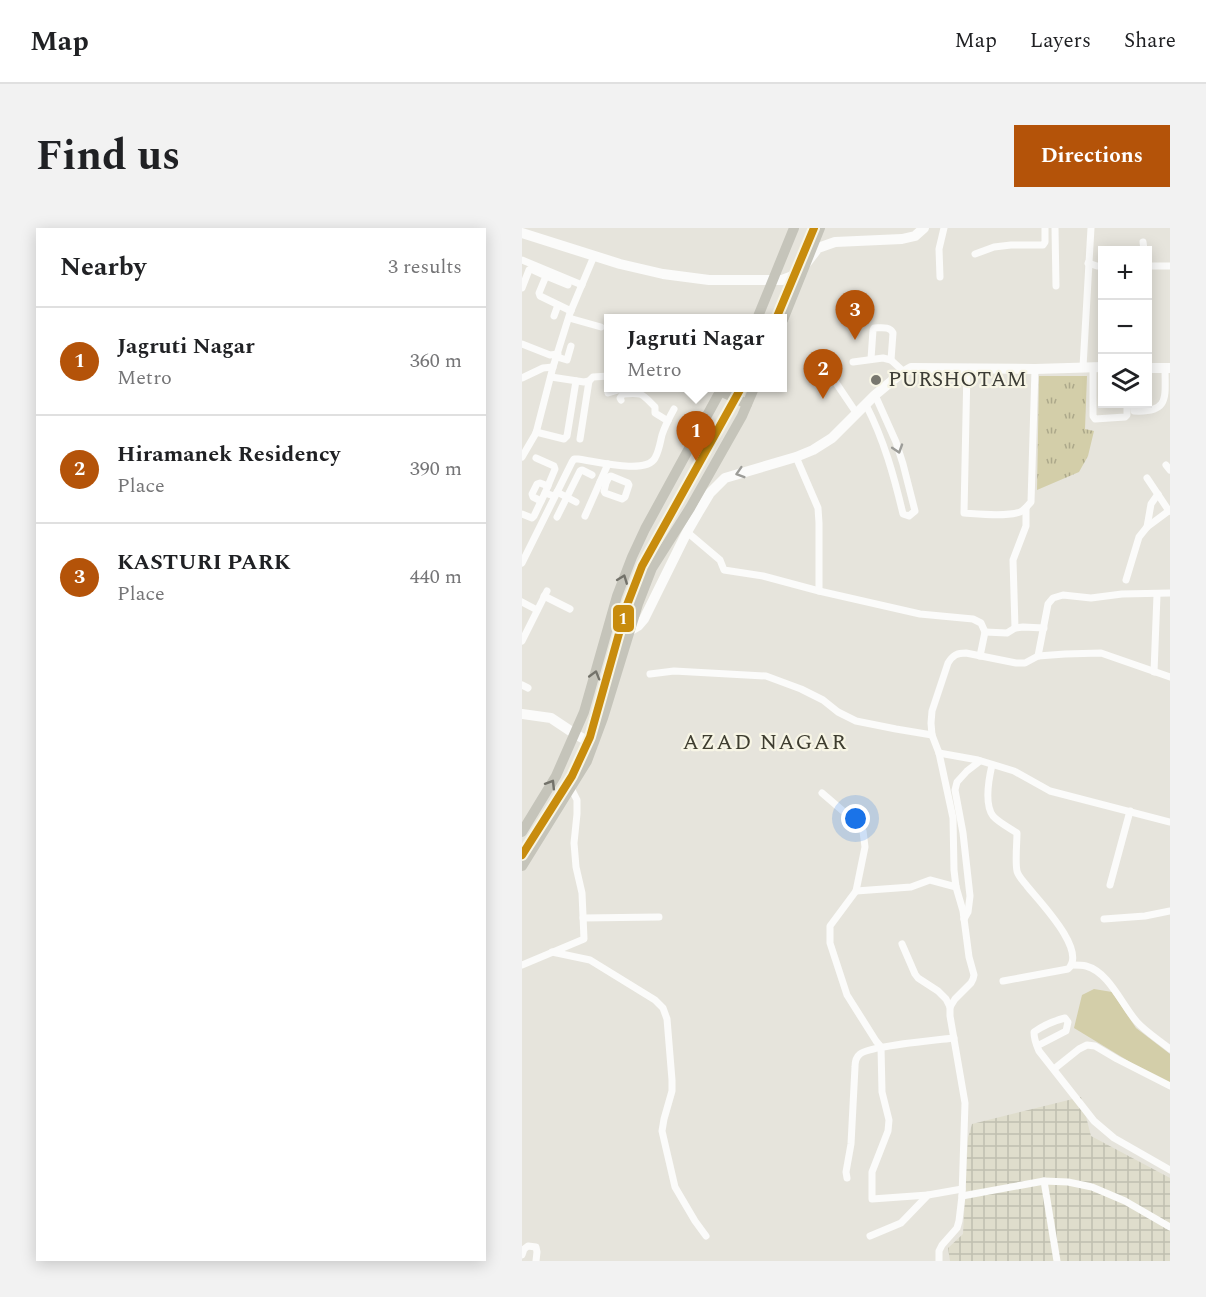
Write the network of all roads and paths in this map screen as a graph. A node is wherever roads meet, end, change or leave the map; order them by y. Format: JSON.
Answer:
{"nodes":[{"id":1,"x":794,"y":228,"type":"edge"},
{"id":2,"x":924,"y":228,"type":"edge"},
{"id":3,"x":944,"y":228,"type":"edge"},
{"id":4,"x":1045,"y":228,"type":"edge"},
{"id":5,"x":1054,"y":228,"type":"edge"},
{"id":6,"x":1091,"y":228,"type":"edge"},
{"id":7,"x":818,"y":232,"type":"edge"},
{"id":8,"x":522,"y":233,"type":"edge"},
{"id":9,"x":975,"y":254,"type":"dead end"},
{"id":10,"x":594,"y":256,"type":"junction"},
{"id":11,"x":522,"y":260,"type":"edge"},
{"id":12,"x":1088,"y":263,"type":"junction"},
{"id":13,"x":1098,"y":266,"type":"edge"},
{"id":14,"x":1152,"y":266,"type":"edge"},
{"id":15,"x":1170,"y":266,"type":"edge"},
{"id":16,"x":546,"y":276,"type":"junction"},
{"id":17,"x":940,"y":277,"type":"dead end"},
{"id":18,"x":568,"y":285,"type":"dead end"},
{"id":19,"x":582,"y":285,"type":"junction"},
{"id":20,"x":1056,"y":286,"type":"dead end"},
{"id":21,"x":522,"y":288,"type":"edge"},
{"id":22,"x":558,"y":305,"type":"junction"},
{"id":23,"x":570,"y":314,"type":"junction"},
{"id":24,"x":759,"y":314,"type":"edge"},
{"id":25,"x":785,"y":314,"type":"edge"},
{"id":26,"x":554,"y":316,"type":"dead end"},
{"id":27,"x":601,"y":327,"type":"dead end"},
{"id":28,"x":561,"y":343,"type":"junction"},
{"id":29,"x":522,"y":344,"type":"edge"},
{"id":30,"x":557,"y":356,"type":"junction"},
{"id":31,"x":871,"y":359,"type":"junction"},
{"id":32,"x":891,"y":360,"type":"junction"},
{"id":33,"x":822,"y":362,"type":"dead end"},
{"id":34,"x":854,"y":362,"type":"dead end"},
{"id":35,"x":553,"y":367,"type":"junction"},
{"id":36,"x":1093,"y":367,"type":"edge"},
{"id":37,"x":967,"y":368,"type":"junction"},
{"id":38,"x":1167,"y":368,"type":"edge"},
{"id":39,"x":1035,"y":369,"type":"junction"},
{"id":40,"x":904,"y":372,"type":"junction"},
{"id":41,"x":604,"y":376,"type":"edge"},
{"id":42,"x":550,"y":377,"type":"junction"},
{"id":43,"x":522,"y":378,"type":"edge"},
{"id":44,"x":576,"y":381,"type":"junction"},
{"id":45,"x":589,"y":381,"type":"junction"},
{"id":46,"x":611,"y":392,"type":"edge"},
{"id":47,"x":719,"y":392,"type":"edge"},
{"id":48,"x":726,"y":392,"type":"edge"},
{"id":49,"x":752,"y":392,"type":"edge"},
{"id":50,"x":608,"y":393,"type":"dead end"},
{"id":51,"x":875,"y":395,"type":"junction"},
{"id":52,"x":621,"y":400,"type":"dead end"},
{"id":53,"x":747,"y":404,"type":"junction"},
{"id":54,"x":866,"y":405,"type":"junction"},
{"id":55,"x":1127,"y":408,"type":"edge"},
{"id":56,"x":1133,"y":408,"type":"edge"},
{"id":57,"x":674,"y":409,"type":"dead end"},
{"id":58,"x":857,"y":414,"type":"junction"},
{"id":59,"x":668,"y":421,"type":"junction"},
{"id":60,"x":536,"y":432,"type":"junction"},
{"id":61,"x":580,"y":439,"type":"dead end"},
{"id":62,"x":522,"y":457,"type":"edge"},
{"id":63,"x":796,"y":457,"type":"junction"},
{"id":64,"x":536,"y":458,"type":"dead end"},
{"id":65,"x":608,"y":464,"type":"junction"},
{"id":66,"x":592,"y":475,"type":"dead end"},
{"id":67,"x":1147,"y":478,"type":"dead end"},
{"id":68,"x":546,"y":489,"type":"junction"},
{"id":69,"x":555,"y":494,"type":"junction"},
{"id":70,"x":1158,"y":494,"type":"junction"},
{"id":71,"x":566,"y":496,"type":"junction"},
{"id":72,"x":541,"y":501,"type":"junction"},
{"id":73,"x":576,"y":501,"type":"dead end"},
{"id":74,"x":1026,"y":508,"type":"junction"},
{"id":75,"x":1169,"y":511,"type":"edge"},
{"id":76,"x":522,"y":514,"type":"edge"},
{"id":77,"x":585,"y":516,"type":"dead end"},
{"id":78,"x":557,"y":517,"type":"dead end"},
{"id":79,"x":1147,"y":527,"type":"junction"},
{"id":80,"x":687,"y":532,"type":"junction"},
{"id":81,"x":522,"y":563,"type":"edge"},
{"id":82,"x":1126,"y":580,"type":"dead end"},
{"id":83,"x":819,"y":591,"type":"junction"},
{"id":84,"x":1170,"y":593,"type":"edge"},
{"id":85,"x":1157,"y":595,"type":"junction"},
{"id":86,"x":522,"y":602,"type":"edge"},
{"id":87,"x":570,"y":609,"type":"dead end"},
{"id":88,"x":537,"y":610,"type":"junction"},
{"id":89,"x":1015,"y":628,"type":"junction"},
{"id":90,"x":1044,"y":628,"type":"junction"},
{"id":91,"x":631,"y":630,"type":"junction"},
{"id":92,"x":985,"y":632,"type":"junction"},
{"id":93,"x":522,"y":641,"type":"edge"},
{"id":94,"x":980,"y":656,"type":"junction"},
{"id":95,"x":1038,"y":656,"type":"junction"},
{"id":96,"x":1154,"y":672,"type":"junction"},
{"id":97,"x":650,"y":674,"type":"dead end"},
{"id":98,"x":1170,"y":677,"type":"edge"},
{"id":99,"x":584,"y":712,"type":"junction"},
{"id":100,"x":522,"y":714,"type":"edge"},
{"id":101,"x":603,"y":718,"type":"junction"},
{"id":102,"x":575,"y":734,"type":"junction"},
{"id":103,"x":932,"y":735,"type":"junction"},
{"id":104,"x":593,"y":744,"type":"junction"},
{"id":105,"x":939,"y":753,"type":"junction"},
{"id":106,"x":980,"y":761,"type":"junction"},
{"id":107,"x":992,"y":765,"type":"junction"},
{"id":108,"x":571,"y":788,"type":"junction"},
{"id":109,"x":822,"y":793,"type":"dead end"},
{"id":110,"x":1130,"y":811,"type":"junction"},
{"id":111,"x":1170,"y":822,"type":"edge"},
{"id":112,"x":522,"y":832,"type":"edge"},
{"id":113,"x":522,"y":866,"type":"edge"},
{"id":114,"x":1110,"y":885,"type":"dead end"},
{"id":115,"x":956,"y":887,"type":"junction"},
{"id":116,"x":856,"y":891,"type":"junction"},
{"id":117,"x":1170,"y":911,"type":"edge"},
{"id":118,"x":659,"y":917,"type":"dead end"},
{"id":119,"x":583,"y":918,"type":"junction"},
{"id":120,"x":964,"y":919,"type":"junction"},
{"id":121,"x":1104,"y":919,"type":"dead end"},
{"id":122,"x":902,"y":944,"type":"dead end"},
{"id":123,"x":552,"y":952,"type":"junction"},
{"id":124,"x":522,"y":965,"type":"edge"},
{"id":125,"x":1072,"y":965,"type":"junction"},
{"id":126,"x":1003,"y":981,"type":"dead end"},
{"id":127,"x":950,"y":1008,"type":"junction"},
{"id":128,"x":954,"y":1038,"type":"junction"},
{"id":129,"x":1037,"y":1046,"type":"junction"},
{"id":130,"x":881,"y":1047,"type":"junction"},
{"id":131,"x":1170,"y":1049,"type":"edge"},
{"id":132,"x":1053,"y":1069,"type":"junction"},
{"id":133,"x":1170,"y":1086,"type":"edge"},
{"id":134,"x":1170,"y":1170,"type":"edge"},
{"id":135,"x":847,"y":1178,"type":"dead end"},
{"id":136,"x":1044,"y":1181,"type":"junction"},
{"id":137,"x":962,"y":1192,"type":"junction"},
{"id":138,"x":928,"y":1195,"type":"junction"},
{"id":139,"x":1170,"y":1227,"type":"edge"},
{"id":140,"x":706,"y":1236,"type":"dead end"},
{"id":141,"x":870,"y":1236,"type":"dead end"},
{"id":142,"x":522,"y":1255,"type":"edge"},
{"id":143,"x":536,"y":1261,"type":"edge"},
{"id":144,"x":939,"y":1261,"type":"edge"},
{"id":145,"x":1057,"y":1261,"type":"edge"}],
"edges":[{"from":1,"to":24,"type":"main road"},
{"from":2,"to":10,"type":"street"},
{"from":3,"to":17,"type":"street"},
{"from":4,"to":9,"type":"street"},
{"from":5,"to":20,"type":"street"},
{"from":6,"to":12,"type":"street"},
{"from":7,"to":25,"type":"main road"},
{"from":8,"to":10,"type":"street"},
{"from":10,"to":19,"type":"street"},
{"from":11,"to":19,"type":"street"},
{"from":12,"to":13,"type":"street"},
{"from":12,"to":36,"type":"street"},
{"from":14,"to":15,"type":"street"},
{"from":16,"to":18,"type":"street"},
{"from":16,"to":21,"type":"street"},
{"from":16,"to":22,"type":"street"},
{"from":19,"to":23,"type":"street"},
{"from":22,"to":23,"type":"street"},
{"from":22,"to":26,"type":"street"},
{"from":23,"to":27,"type":"street"},
{"from":23,"to":28,"type":"street"},
{"from":28,"to":30,"type":"street"},
{"from":28,"to":30,"type":"street"},
{"from":29,"to":30,"type":"street"},
{"from":30,"to":35,"type":"street"},
{"from":31,"to":32,"type":"street"},
{"from":31,"to":32,"type":"street"},
{"from":31,"to":34,"type":"street"},
{"from":32,"to":40,"type":"street"},
{"from":33,"to":58,"type":"street"},
{"from":35,"to":42,"type":"street"},
{"from":35,"to":43,"type":"street"},
{"from":36,"to":39,"type":"street"},
{"from":36,"to":55,"type":"street"},
{"from":37,"to":39,"type":"street"},
{"from":37,"to":40,"type":"street"},
{"from":37,"to":74,"type":"street"},
{"from":38,"to":56,"type":"street"},
{"from":39,"to":74,"type":"street"},
{"from":40,"to":51,"type":"street"},
{"from":41,"to":45,"type":"street"},
{"from":42,"to":44,"type":"street"},
{"from":42,"to":60,"type":"street"},
{"from":44,"to":45,"type":"street"},
{"from":44,"to":60,"type":"street"},
{"from":45,"to":61,"type":"street"},
{"from":46,"to":50,"type":"street"},
{"from":99,"to":47,"type":"main road","one_way":true},
{"from":48,"to":53,"type":"main road"},
{"from":49,"to":53,"type":"main road"},
{"from":51,"to":54,"type":"street"},
{"from":51,"to":54,"type":"street","one_way":true},
{"from":52,"to":59,"type":"street"},
{"from":53,"to":91,"type":"main road"},
{"from":54,"to":58,"type":"street"},
{"from":57,"to":59,"type":"street"},
{"from":58,"to":63,"type":"street"},
{"from":59,"to":65,"type":"street"},
{"from":60,"to":62,"type":"street"},
{"from":63,"to":80,"type":"street","one_way":true},
{"from":63,"to":83,"type":"street"},
{"from":64,"to":68,"type":"street"},
{"from":65,"to":69,"type":"street"},
{"from":65,"to":77,"type":"street"},
{"from":66,"to":71,"type":"street"},
{"from":67,"to":70,"type":"street"},
{"from":68,"to":69,"type":"street"},
{"from":68,"to":72,"type":"street"},
{"from":68,"to":72,"type":"street"},
{"from":69,"to":71,"type":"street"},
{"from":69,"to":81,"type":"street"},
{"from":70,"to":75,"type":"street"},
{"from":70,"to":79,"type":"street"},
{"from":71,"to":73,"type":"street"},
{"from":71,"to":78,"type":"street"},
{"from":72,"to":76,"type":"street"},
{"from":74,"to":89,"type":"street"},
{"from":75,"to":79,"type":"street"},
{"from":79,"to":82,"type":"street"},
{"from":80,"to":83,"type":"street"},
{"from":80,"to":91,"type":"street"},
{"from":83,"to":92,"type":"street"},
{"from":84,"to":85,"type":"street"},
{"from":85,"to":90,"type":"street"},
{"from":85,"to":96,"type":"street"},
{"from":86,"to":88,"type":"street"},
{"from":87,"to":88,"type":"street"},
{"from":88,"to":93,"type":"street"},
{"from":89,"to":90,"type":"street"},
{"from":89,"to":92,"type":"street"},
{"from":90,"to":95,"type":"street"},
{"from":91,"to":101,"type":"main road"},
{"from":92,"to":94,"type":"street"},
{"from":94,"to":95,"type":"street"},
{"from":94,"to":103,"type":"street"},
{"from":95,"to":96,"type":"street"},
{"from":96,"to":98,"type":"street"},
{"from":97,"to":103,"type":"street"},
{"from":99,"to":101,"type":"main road"},
{"from":99,"to":102,"type":"main road"},
{"from":100,"to":102,"type":"street"},
{"from":101,"to":104,"type":"main road"},
{"from":102,"to":104,"type":"street"},
{"from":112,"to":102,"type":"main road","one_way":true},
{"from":103,"to":105,"type":"street"},
{"from":104,"to":108,"type":"main road"},
{"from":105,"to":106,"type":"street"},
{"from":105,"to":115,"type":"street"},
{"from":106,"to":107,"type":"street"},
{"from":106,"to":120,"type":"street"},
{"from":107,"to":110,"type":"street"},
{"from":107,"to":125,"type":"street"},
{"from":108,"to":113,"type":"main road"},
{"from":108,"to":119,"type":"street"},
{"from":109,"to":116,"type":"street"},
{"from":110,"to":111,"type":"street"},
{"from":110,"to":114,"type":"street"},
{"from":115,"to":116,"type":"street"},
{"from":115,"to":120,"type":"street"},
{"from":116,"to":130,"type":"street"},
{"from":117,"to":121,"type":"street"},
{"from":118,"to":119,"type":"street"},
{"from":119,"to":123,"type":"street"},
{"from":120,"to":127,"type":"street"},
{"from":122,"to":127,"type":"street"},
{"from":123,"to":124,"type":"street"},
{"from":123,"to":140,"type":"street"},
{"from":125,"to":126,"type":"street"},
{"from":125,"to":131,"type":"street"},
{"from":127,"to":128,"type":"street"},
{"from":128,"to":130,"type":"street"},
{"from":128,"to":137,"type":"street"},
{"from":129,"to":129,"type":"street"},
{"from":129,"to":132,"type":"street"},
{"from":130,"to":135,"type":"street"},
{"from":130,"to":138,"type":"street"},
{"from":132,"to":133,"type":"street"},
{"from":132,"to":134,"type":"street"},
{"from":136,"to":137,"type":"street"},
{"from":136,"to":139,"type":"street"},
{"from":136,"to":145,"type":"street"},
{"from":137,"to":138,"type":"street"},
{"from":137,"to":144,"type":"street"},
{"from":138,"to":141,"type":"street"},
{"from":142,"to":143,"type":"street"}]}
